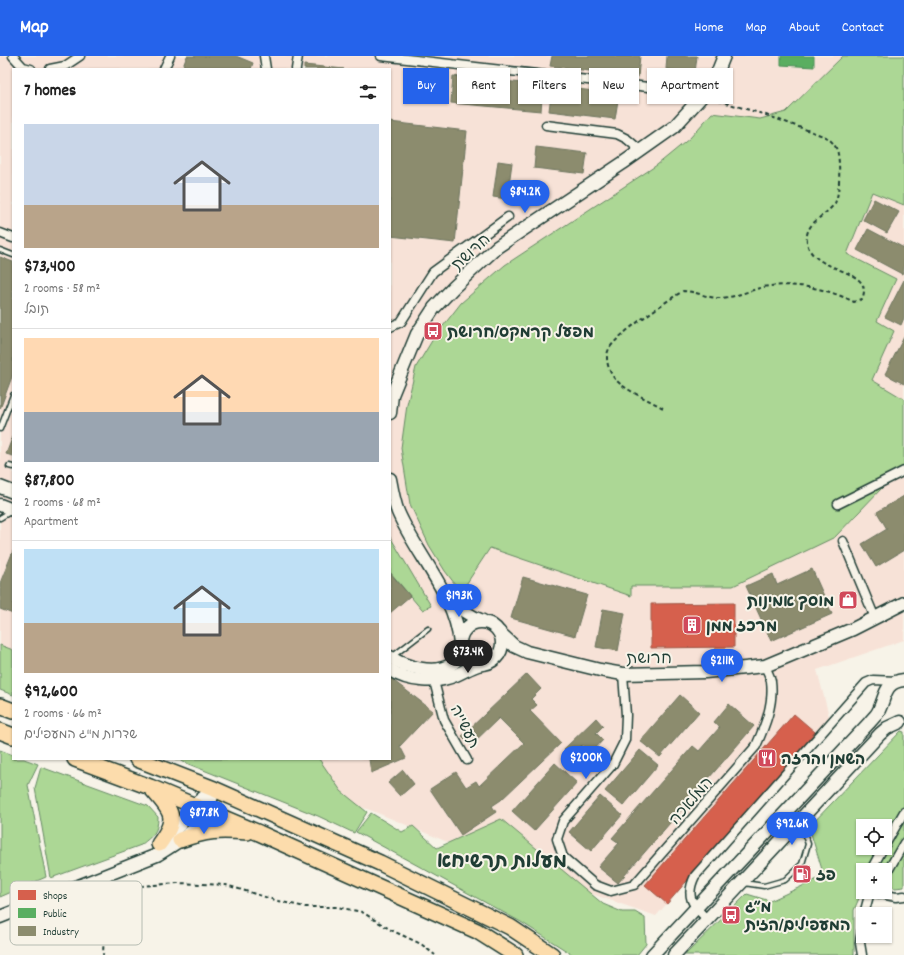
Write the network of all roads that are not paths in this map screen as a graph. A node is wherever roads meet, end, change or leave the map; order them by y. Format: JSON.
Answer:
{"nodes":[{"id":1,"x":14,"y":56,"type":"edge"},
{"id":2,"x":80,"y":56,"type":"edge"},
{"id":3,"x":170,"y":56,"type":"edge"},
{"id":4,"x":264,"y":56,"type":"edge"},
{"id":5,"x":298,"y":56,"type":"edge"},
{"id":6,"x":381,"y":56,"type":"edge"},
{"id":7,"x":724,"y":56,"type":"edge"},
{"id":8,"x":27,"y":68,"type":"edge"},
{"id":9,"x":55,"y":68,"type":"edge"},
{"id":10,"x":164,"y":68,"type":"edge"},
{"id":11,"x":266,"y":68,"type":"edge"},
{"id":12,"x":296,"y":68,"type":"edge"},
{"id":13,"x":719,"y":68,"type":"edge"},
{"id":14,"x":647,"y":87,"type":"edge"},
{"id":15,"x":695,"y":104,"type":"edge"},
{"id":16,"x":546,"y":125,"type":"dead end"},
{"id":17,"x":641,"y":151,"type":"junction"},
{"id":18,"x":508,"y":217,"type":"dead end"},
{"id":19,"x":0,"y":233,"type":"edge"},
{"id":20,"x":12,"y":238,"type":"edge"},
{"id":21,"x":0,"y":250,"type":"edge"},
{"id":22,"x":12,"y":255,"type":"edge"},
{"id":23,"x":391,"y":327,"type":"edge"},
{"id":24,"x":394,"y":379,"type":"edge"},
{"id":25,"x":12,"y":398,"type":"edge"},
{"id":26,"x":391,"y":404,"type":"edge"},
{"id":27,"x":0,"y":429,"type":"edge"},
{"id":28,"x":904,"y":471,"type":"edge"},
{"id":29,"x":391,"y":483,"type":"edge"},
{"id":30,"x":0,"y":487,"type":"edge"},
{"id":31,"x":12,"y":492,"type":"edge"},
{"id":32,"x":838,"y":504,"type":"dead end"},
{"id":33,"x":0,"y":506,"type":"edge"},
{"id":34,"x":12,"y":510,"type":"edge"},
{"id":35,"x":12,"y":511,"type":"edge"},
{"id":36,"x":0,"y":518,"type":"edge"},
{"id":37,"x":843,"y":541,"type":"dead end"},
{"id":38,"x":439,"y":584,"type":"junction"},
{"id":39,"x":904,"y":603,"type":"edge"},
{"id":40,"x":875,"y":618,"type":"junction"},
{"id":41,"x":485,"y":622,"type":"junction"},
{"id":42,"x":428,"y":629,"type":"dead end"},
{"id":43,"x":499,"y":632,"type":"junction"},
{"id":44,"x":460,"y":648,"type":"junction"},
{"id":45,"x":527,"y":652,"type":"junction"},
{"id":46,"x":391,"y":656,"type":"edge"},
{"id":47,"x":391,"y":658,"type":"edge"},
{"id":48,"x":495,"y":659,"type":"junction"},
{"id":49,"x":483,"y":664,"type":"junction"},
{"id":50,"x":765,"y":666,"type":"junction"},
{"id":51,"x":391,"y":670,"type":"edge"},
{"id":52,"x":623,"y":674,"type":"junction"},
{"id":53,"x":434,"y":681,"type":"junction"},
{"id":54,"x":901,"y":681,"type":"edge"},
{"id":55,"x":883,"y":699,"type":"junction"},
{"id":56,"x":0,"y":706,"type":"edge"},
{"id":57,"x":12,"y":711,"type":"edge"},
{"id":58,"x":902,"y":722,"type":"edge"},
{"id":59,"x":0,"y":731,"type":"edge"},
{"id":60,"x":12,"y":736,"type":"edge"},
{"id":61,"x":78,"y":760,"type":"edge"},
{"id":62,"x":140,"y":760,"type":"edge"},
{"id":63,"x":468,"y":760,"type":"dead end"},
{"id":64,"x":150,"y":787,"type":"junction"},
{"id":65,"x":214,"y":789,"type":"junction"},
{"id":66,"x":201,"y":808,"type":"junction"},
{"id":67,"x":904,"y":812,"type":"edge"},
{"id":68,"x":799,"y":820,"type":"junction"},
{"id":69,"x":259,"y":833,"type":"junction"},
{"id":70,"x":892,"y":833,"type":"edge"},
{"id":71,"x":180,"y":840,"type":"junction"},
{"id":72,"x":904,"y":843,"type":"edge"},
{"id":73,"x":159,"y":844,"type":"junction"},
{"id":74,"x":892,"y":864,"type":"edge"},
{"id":75,"x":124,"y":868,"type":"junction"},
{"id":76,"x":92,"y":881,"type":"edge"},
{"id":77,"x":741,"y":883,"type":"junction"},
{"id":78,"x":892,"y":896,"type":"edge"},
{"id":79,"x":904,"y":896,"type":"edge"},
{"id":80,"x":696,"y":908,"type":"junction"},
{"id":81,"x":10,"y":913,"type":"edge"},
{"id":82,"x":0,"y":917,"type":"edge"},
{"id":83,"x":707,"y":919,"type":"junction"},
{"id":84,"x":860,"y":943,"type":"edge"},
{"id":85,"x":514,"y":955,"type":"edge"},
{"id":86,"x":552,"y":955,"type":"edge"},
{"id":87,"x":652,"y":955,"type":"edge"},
{"id":88,"x":674,"y":955,"type":"edge"},
{"id":89,"x":862,"y":955,"type":"edge"}],
"edges":[{"from":1,"to":8,"type":"street"},
{"from":2,"to":9,"type":"street"},
{"from":3,"to":10,"type":"street"},
{"from":4,"to":11,"type":"street"},
{"from":5,"to":12,"type":"street"},
{"from":6,"to":14,"type":"street"},
{"from":7,"to":13,"type":"street","name":"חרושת"},
{"from":15,"to":17,"type":"street","name":"חרושת"},
{"from":16,"to":17,"type":"street"},
{"from":17,"to":24,"type":"street","name":"חרושת"},
{"from":18,"to":23,"type":"street"},
{"from":19,"to":20,"type":"street"},
{"from":21,"to":22,"type":"lane"},
{"from":24,"to":26,"type":"street","name":"חרושת"},
{"from":25,"to":27,"type":"lane"},
{"from":28,"to":32,"type":"street"},
{"from":29,"to":38,"type":"street"},
{"from":30,"to":31,"type":"street"},
{"from":33,"to":34,"type":"street"},
{"from":35,"to":36,"type":"lane"},
{"from":37,"to":40,"type":"street"},
{"from":38,"to":41,"type":"street"},
{"from":38,"to":44,"type":"street"},
{"from":39,"to":40,"type":"street","name":"חרושת"},
{"from":40,"to":50,"type":"street","name":"חרושת"},
{"from":41,"to":43,"type":"street"},
{"from":41,"to":44,"type":"street"},
{"from":42,"to":46,"type":"lane"},
{"from":43,"to":45,"type":"street","name":"חרושת"},
{"from":43,"to":48,"type":"street"},
{"from":44,"to":47,"type":"street"},
{"from":44,"to":49,"type":"street"},
{"from":45,"to":48,"type":"street","name":"חרושת"},
{"from":45,"to":52,"type":"street","name":"חרושת"},
{"from":48,"to":49,"type":"street"},
{"from":49,"to":53,"type":"street"},
{"from":50,"to":52,"type":"street","name":"חרושת"},
{"from":50,"to":52,"type":"street","name":"המלאכה"},
{"from":51,"to":53,"type":"street"},
{"from":53,"to":63,"type":"street","name":"תעשייה"},
{"from":54,"to":55,"type":"street"},
{"from":54,"to":80,"type":"street"},
{"from":55,"to":58,"type":"street"},
{"from":55,"to":80,"type":"street"},
{"from":56,"to":57,"type":"highway"},
{"from":58,"to":68,"type":"street"},
{"from":59,"to":60,"type":"highway"},
{"from":61,"to":64,"type":"highway"},
{"from":62,"to":65,"type":"highway"},
{"from":64,"to":66,"type":"highway"},
{"from":64,"to":73,"type":"highway"},
{"from":65,"to":66,"type":"street"},
{"from":65,"to":86,"type":"highway"},
{"from":66,"to":69,"type":"highway"},
{"from":66,"to":71,"type":"street"},
{"from":66,"to":73,"type":"street"},
{"from":67,"to":70,"type":"street"},
{"from":68,"to":77,"type":"street"},
{"from":68,"to":77,"type":"lane"},
{"from":69,"to":71,"type":"highway"},
{"from":69,"to":85,"type":"highway"},
{"from":71,"to":75,"type":"street"},
{"from":72,"to":74,"type":"street"},
{"from":73,"to":75,"type":"street"},
{"from":75,"to":76,"type":"street"},
{"from":77,"to":83,"type":"street"},
{"from":78,"to":79,"type":"street"},
{"from":80,"to":83,"type":"street"},
{"from":80,"to":87,"type":"street"},
{"from":81,"to":82,"type":"street"},
{"from":83,"to":88,"type":"street"},
{"from":84,"to":89,"type":"street"}]}
